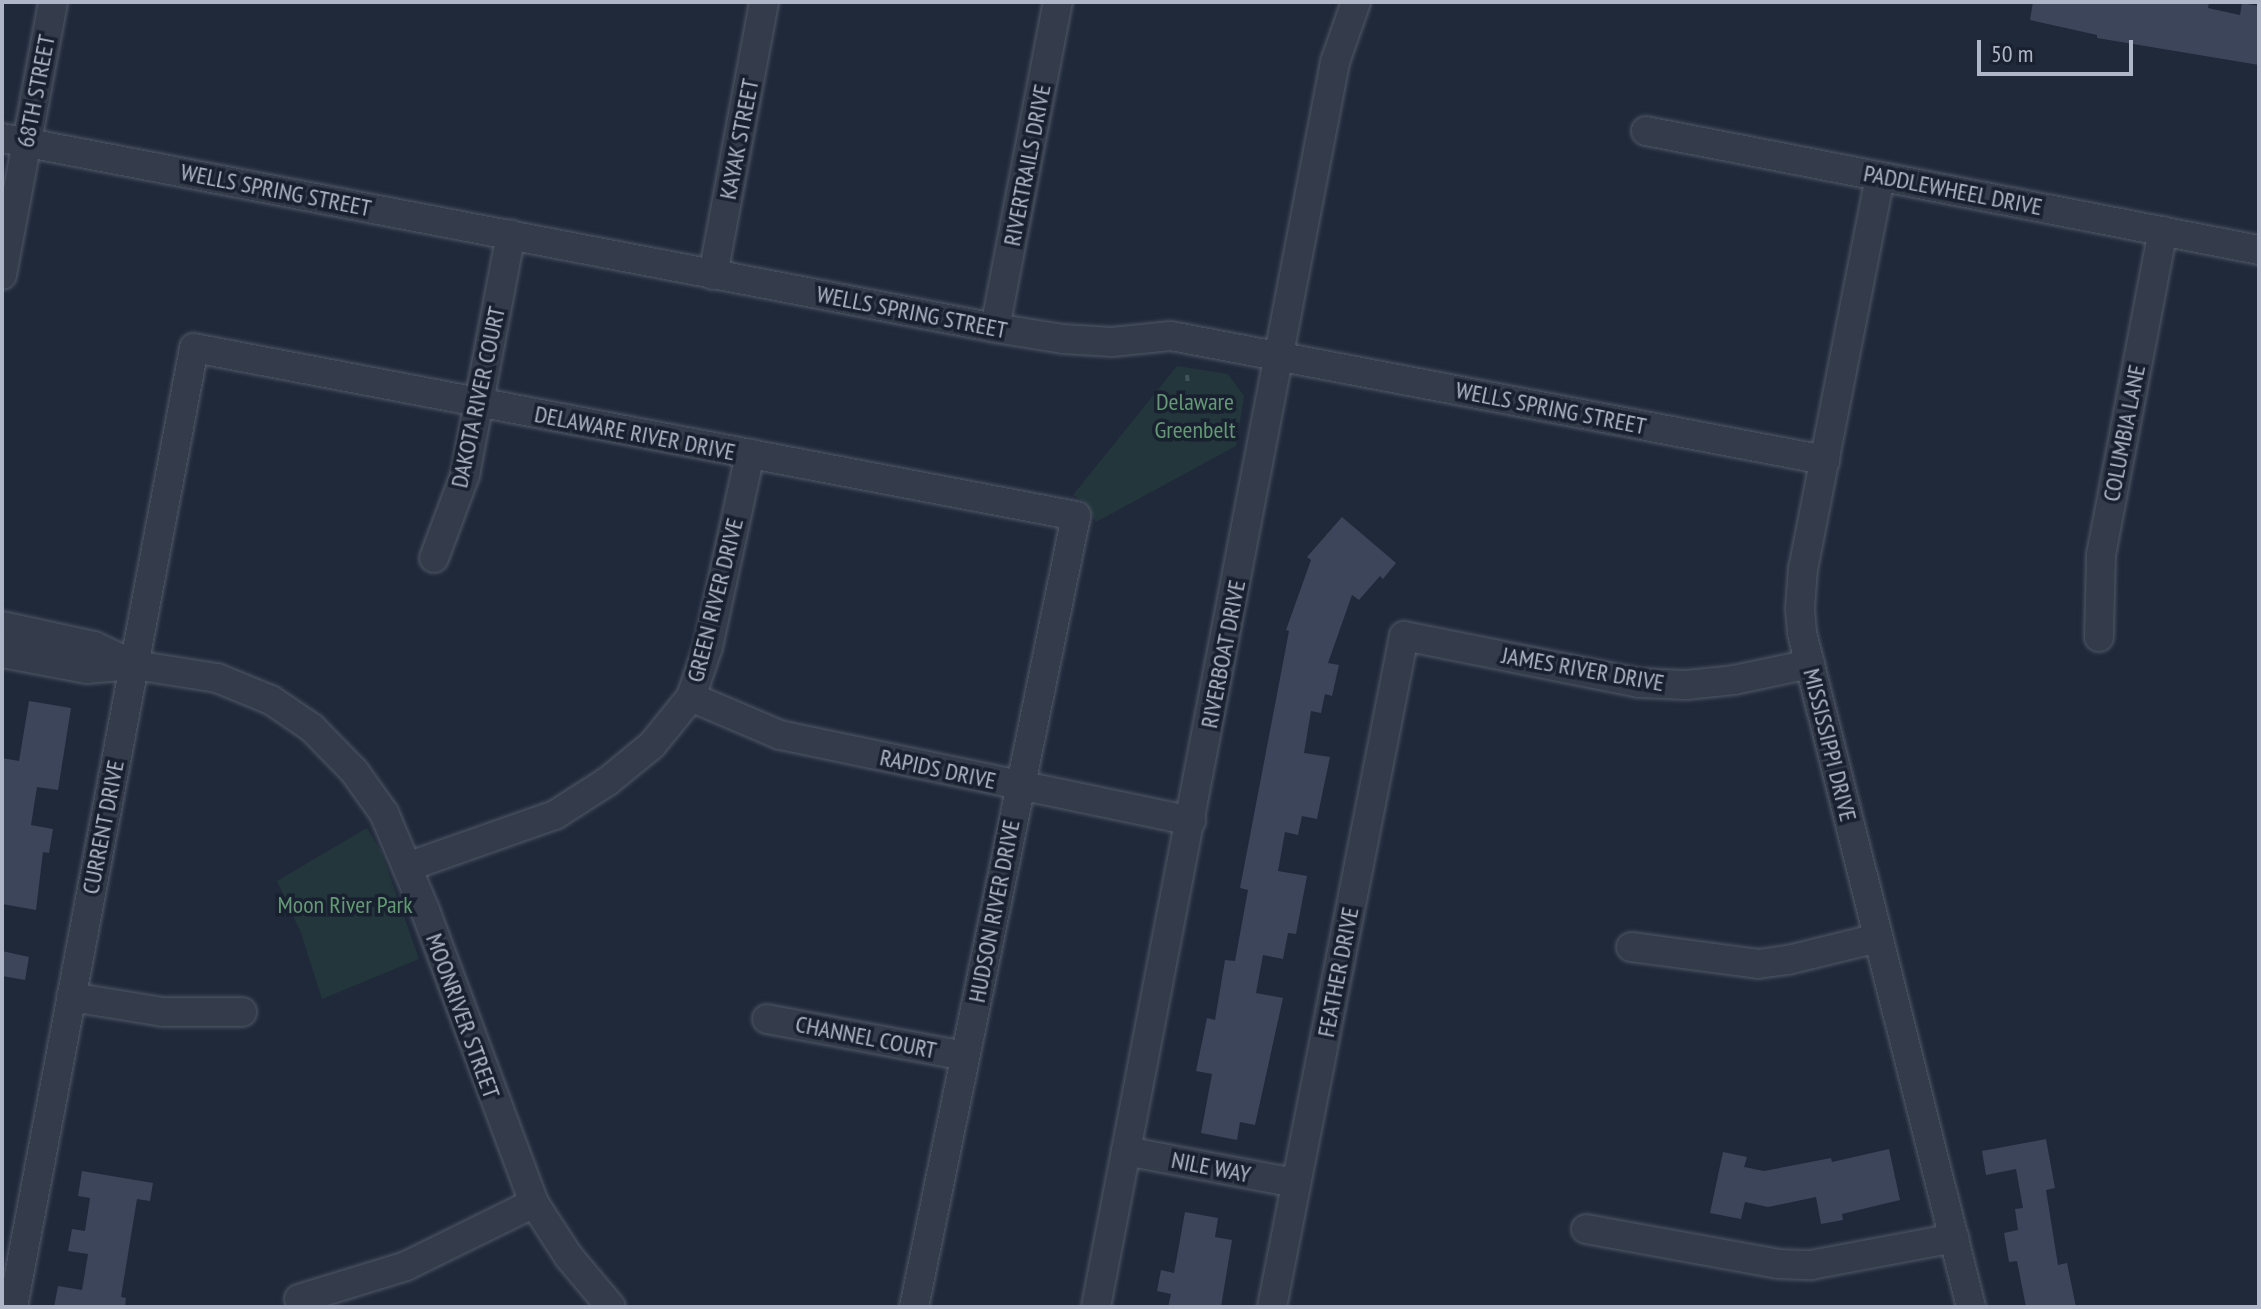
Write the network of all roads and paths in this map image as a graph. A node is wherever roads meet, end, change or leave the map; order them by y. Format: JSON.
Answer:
{"nodes":[{"id":1,"x":53,"y":2,"type":"edge"},
{"id":2,"x":764,"y":2,"type":"edge"},
{"id":3,"x":1058,"y":2,"type":"edge"},
{"id":4,"x":1356,"y":2,"type":"edge"},
{"id":5,"x":1646,"y":131,"type":"dead end"},
{"id":6,"x":14,"y":141,"type":"edge"},
{"id":7,"x":1880,"y":177,"type":"junction"},
{"id":8,"x":2163,"y":231,"type":"junction"},
{"id":9,"x":511,"y":234,"type":"junction"},
{"id":10,"x":2259,"y":250,"type":"edge"},
{"id":11,"x":2,"y":275,"type":"edge"},
{"id":12,"x":713,"y":275,"type":"junction"},
{"id":13,"x":995,"y":328,"type":"junction"},
{"id":14,"x":194,"y":348,"type":"joint"},
{"id":15,"x":1281,"y":356,"type":"junction"},
{"id":16,"x":1187,"y":375,"type":"dead end"},
{"id":17,"x":1188,"y":386,"type":"dead end"},
{"id":18,"x":479,"y":403,"type":"junction"},
{"id":19,"x":750,"y":454,"type":"junction"},
{"id":20,"x":1825,"y":460,"type":"junction"},
{"id":21,"x":1076,"y":516,"type":"joint"},
{"id":22,"x":434,"y":558,"type":"dead end"},
{"id":23,"x":2,"y":626,"type":"edge"},
{"id":24,"x":1404,"y":636,"type":"joint"},
{"id":25,"x":2099,"y":637,"type":"dead end"},
{"id":26,"x":2,"y":653,"type":"edge"},
{"id":27,"x":1810,"y":664,"type":"junction"},
{"id":28,"x":134,"y":665,"type":"junction"},
{"id":29,"x":691,"y":697,"type":"junction"},
{"id":30,"x":1020,"y":786,"type":"junction"},
{"id":31,"x":1191,"y":821,"type":"junction"},
{"id":32,"x":407,"y":867,"type":"junction"},
{"id":33,"x":1878,"y":938,"type":"junction"},
{"id":34,"x":1631,"y":947,"type":"dead end"},
{"id":35,"x":71,"y":997,"type":"junction"},
{"id":36,"x":242,"y":1012,"type":"dead end"},
{"id":37,"x":767,"y":1019,"type":"dead end"},
{"id":38,"x":965,"y":1056,"type":"junction"},
{"id":39,"x":1126,"y":1151,"type":"junction"},
{"id":40,"x":1296,"y":1183,"type":"junction"},
{"id":41,"x":534,"y":1203,"type":"junction"},
{"id":42,"x":1586,"y":1229,"type":"dead end"},
{"id":43,"x":1954,"y":1238,"type":"junction"},
{"id":44,"x":299,"y":1299,"type":"dead end"},
{"id":45,"x":13,"y":1307,"type":"edge"},
{"id":46,"x":611,"y":1307,"type":"edge"},
{"id":47,"x":914,"y":1307,"type":"edge"},
{"id":48,"x":1096,"y":1307,"type":"edge"},
{"id":49,"x":1272,"y":1307,"type":"edge"},
{"id":50,"x":1971,"y":1307,"type":"edge"}],
"edges":[{"from":1,"to":6,"type":"street","name":"68TH STREET"},
{"from":2,"to":12,"type":"street","name":"KAYAK STREET"},
{"from":3,"to":13,"type":"street","name":"RIVERTRAILS DRIVE"},
{"from":4,"to":15,"type":"street","name":"RIVERBOAT DRIVE"},
{"from":5,"to":7,"type":"street","name":"PADDLEWHEEL DRIVE"},
{"from":6,"to":9,"type":"street","name":"WELLS SPRING STREET"},
{"from":6,"to":11,"type":"street","name":"68TH STREET"},
{"from":7,"to":8,"type":"street","name":"PADDLEWHEEL DRIVE"},
{"from":7,"to":20,"type":"street","name":"MISSISSIPPI DRIVE"},
{"from":8,"to":10,"type":"street","name":"PADDLEWHEEL DRIVE"},
{"from":8,"to":25,"type":"street","name":"COLUMBIA LANE"},
{"from":9,"to":12,"type":"street","name":"WELLS SPRING STREET"},
{"from":9,"to":18,"type":"street","name":"DAKOTA RIVER COURT"},
{"from":12,"to":13,"type":"street","name":"WELLS SPRING STREET"},
{"from":13,"to":15,"type":"street","name":"WELLS SPRING STREET"},
{"from":14,"to":18,"type":"street","name":"DELAWARE RIVER DRIVE"},
{"from":14,"to":28,"type":"street","name":"CURRENT DRIVE"},
{"from":15,"to":20,"type":"street","name":"WELLS SPRING STREET"},
{"from":15,"to":31,"type":"street","name":"RIVERBOAT DRIVE"},
{"from":16,"to":17,"type":"path"},
{"from":18,"to":19,"type":"street","name":"DELAWARE RIVER DRIVE"},
{"from":18,"to":22,"type":"street","name":"DAKOTA RIVER COURT"},
{"from":19,"to":21,"type":"street","name":"DELAWARE RIVER DRIVE"},
{"from":19,"to":29,"type":"street","name":"GREEN RIVER DRIVE"},
{"from":20,"to":27,"type":"street","name":"MISSISSIPPI DRIVE"},
{"from":21,"to":30,"type":"street","name":"HUDSON RIVER DRIVE"},
{"from":23,"to":28,"type":"street","name":"MOONRIVER STREET"},
{"from":24,"to":27,"type":"street","name":"JAMES RIVER DRIVE"},
{"from":24,"to":40,"type":"street","name":"FEATHER DRIVE"},
{"from":26,"to":28,"type":"street","name":"MOONRIVER STREET"},
{"from":27,"to":33,"type":"street","name":"MISSISSIPPI DRIVE"},
{"from":28,"to":32,"type":"street","name":"MOONRIVER STREET"},
{"from":28,"to":35,"type":"street","name":"CURRENT DRIVE"},
{"from":29,"to":30,"type":"street","name":"RAPIDS DRIVE"},
{"from":29,"to":32,"type":"street","name":"GREEN RIVER DRIVE"},
{"from":30,"to":31,"type":"street","name":"RAPIDS DRIVE"},
{"from":30,"to":38,"type":"street","name":"HUDSON RIVER DRIVE"},
{"from":31,"to":39,"type":"street","name":"RIVERBOAT DRIVE"},
{"from":32,"to":41,"type":"street","name":"MOONRIVER STREET"},
{"from":33,"to":34,"type":"street"},
{"from":33,"to":43,"type":"street","name":"MISSISSIPPI DRIVE"},
{"from":35,"to":36,"type":"street"},
{"from":35,"to":45,"type":"street","name":"CURRENT DRIVE"},
{"from":37,"to":38,"type":"street","name":"CHANNEL COURT"},
{"from":38,"to":47,"type":"street","name":"HUDSON RIVER DRIVE"},
{"from":39,"to":40,"type":"street","name":"NILE WAY"},
{"from":39,"to":48,"type":"street","name":"RIVERBOAT DRIVE"},
{"from":40,"to":49,"type":"street","name":"FEATHER DRIVE"},
{"from":41,"to":44,"type":"street"},
{"from":41,"to":46,"type":"street","name":"MOONRIVER STREET"},
{"from":42,"to":43,"type":"street"},
{"from":43,"to":50,"type":"street","name":"MISSISSIPPI DRIVE"}]}
